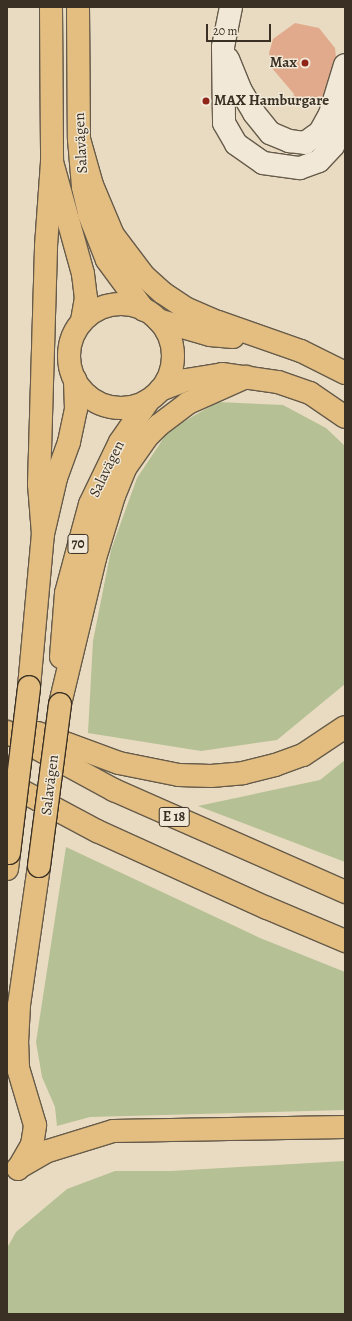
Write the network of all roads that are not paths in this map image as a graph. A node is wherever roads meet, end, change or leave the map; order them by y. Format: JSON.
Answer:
{"nodes":[{"id":1,"x":52,"y":7,"type":"edge"},
{"id":2,"x":78,"y":7,"type":"edge"},
{"id":3,"x":231,"y":7,"type":"edge"},
{"id":4,"x":223,"y":47,"type":"junction"},
{"id":5,"x":345,"y":65,"type":"edge"},
{"id":6,"x":345,"y":113,"type":"edge"},
{"id":7,"x":79,"y":139,"type":"junction"},
{"id":8,"x":52,"y":162,"type":"junction"},
{"id":9,"x":151,"y":315,"type":"junction"},
{"id":10,"x":82,"y":321,"type":"junction"},
{"id":11,"x":268,"y":340,"type":"junction"},
{"id":12,"x":345,"y":373,"type":"edge"},
{"id":13,"x":246,"y":378,"type":"junction"},
{"id":14,"x":74,"y":379,"type":"junction"},
{"id":15,"x":154,"y":395,"type":"junction"},
{"id":16,"x":345,"y":417,"type":"edge"},
{"id":17,"x":43,"y":534,"type":"junction"},
{"id":18,"x":60,"y":704,"type":"junction"},
{"id":19,"x":7,"y":721,"type":"edge"},
{"id":20,"x":345,"y":727,"type":"edge"},
{"id":21,"x":7,"y":732,"type":"edge"},
{"id":22,"x":7,"y":783,"type":"edge"},
{"id":23,"x":8,"y":861,"type":"edge"},
{"id":24,"x":345,"y":892,"type":"edge"},
{"id":25,"x":345,"y":941,"type":"edge"},
{"id":26,"x":345,"y":1127,"type":"edge"},
{"id":27,"x":13,"y":1173,"type":"edge"}],
"edges":[{"from":1,"to":8,"type":"main road","name":"Salavägen"},
{"from":2,"to":7,"type":"main road","name":"Salavägen"},
{"from":3,"to":4,"type":"lane"},
{"from":4,"to":5,"type":"lane"},
{"from":4,"to":6,"type":"lane"},
{"from":7,"to":9,"type":"main road","name":"Salavägen"},
{"from":7,"to":11,"type":"main road"},
{"from":8,"to":10,"type":"main road","name":"Salavägen"},
{"from":8,"to":17,"type":"main road"},
{"from":9,"to":10,"type":"main road"},
{"from":9,"to":11,"type":"main road"},
{"from":9,"to":15,"type":"main road"},
{"from":10,"to":14,"type":"main road"},
{"from":11,"to":12,"type":"main road"},
{"from":13,"to":15,"type":"main road"},
{"from":13,"to":16,"type":"main road"},
{"from":13,"to":18,"type":"main road"},
{"from":14,"to":15,"type":"main road"},
{"from":14,"to":17,"type":"main road"},
{"from":15,"to":18,"type":"main road","name":"Salavägen","number":"70"},
{"from":17,"to":23,"type":"main road","bridge":true},
{"from":18,"to":27,"type":"main road","name":"Salavägen","number":"70","bridge":true},
{"from":19,"to":20,"type":"main road"},
{"from":21,"to":24,"type":"main road","number":"E 18"},
{"from":22,"to":25,"type":"main road"},
{"from":26,"to":27,"type":"main road"}]}
